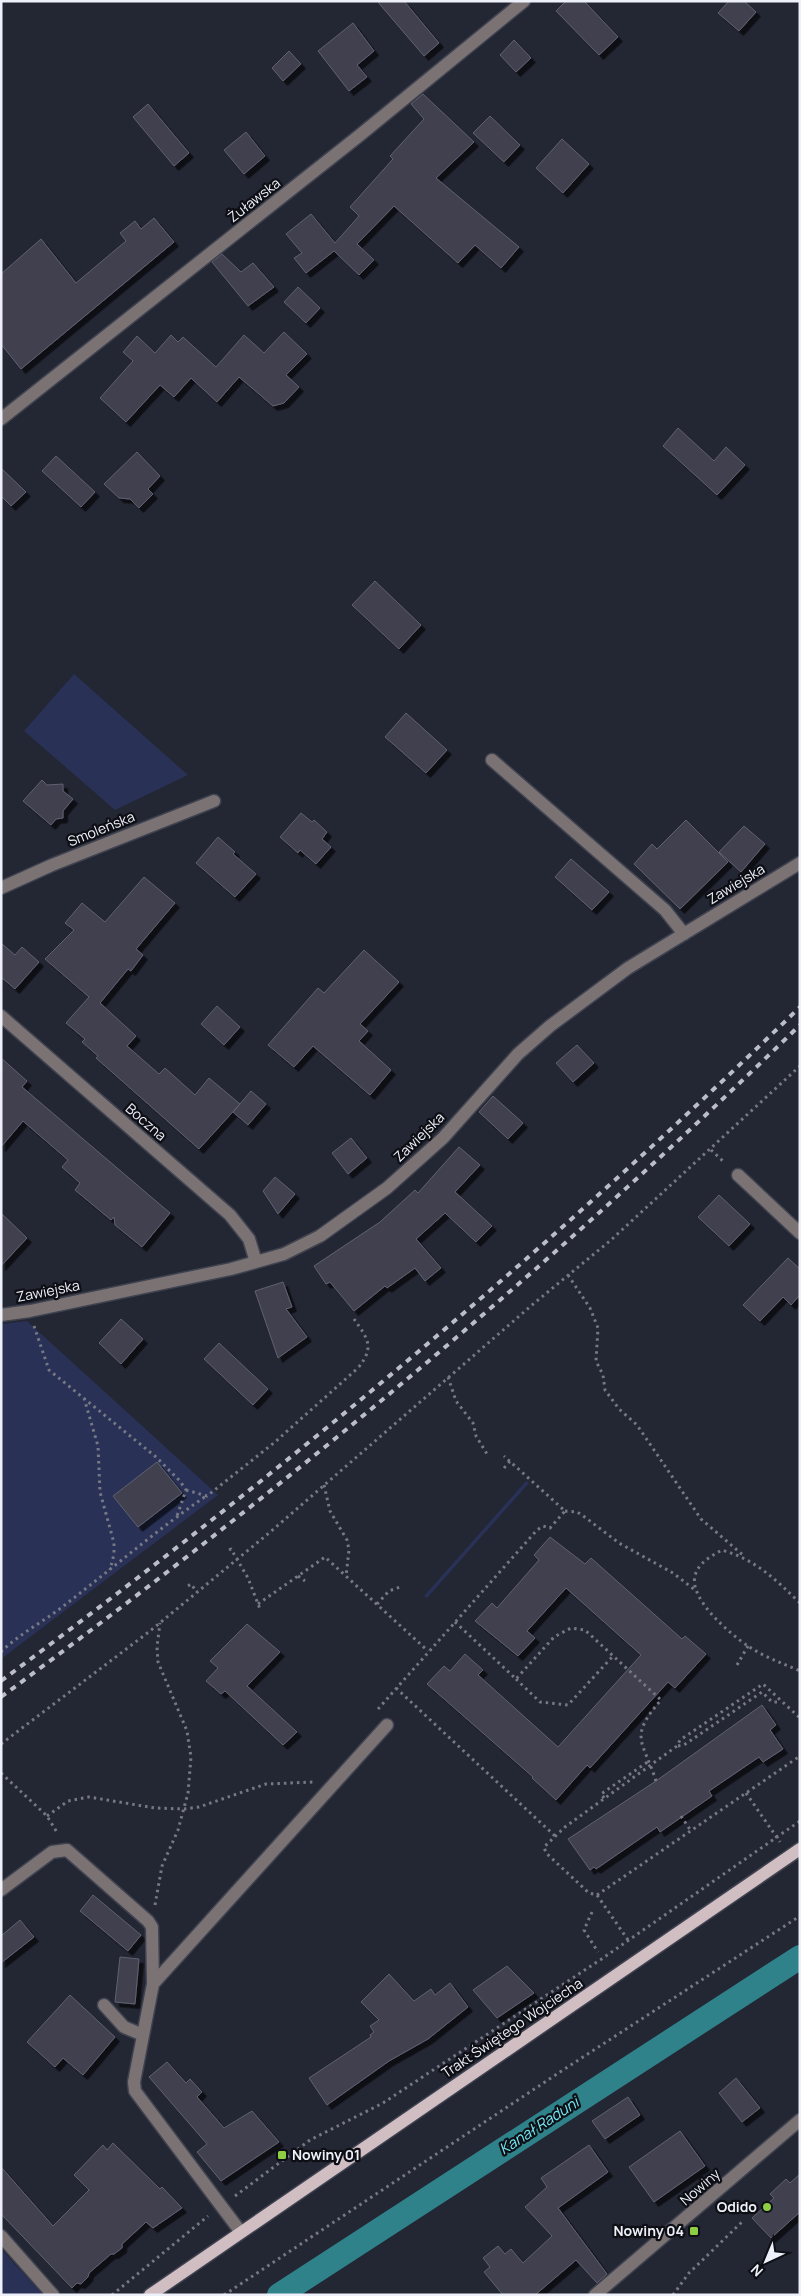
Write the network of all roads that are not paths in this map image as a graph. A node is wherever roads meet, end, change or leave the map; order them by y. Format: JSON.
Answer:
{"nodes":[{"id":1,"x":524,"y":1,"type":"edge"},
{"id":2,"x":1,"y":419,"type":"edge"},
{"id":3,"x":492,"y":760,"type":"dead end"},
{"id":4,"x":214,"y":801,"type":"dead end"},
{"id":5,"x":800,"y":863,"type":"edge"},
{"id":6,"x":1,"y":888,"type":"edge"},
{"id":7,"x":684,"y":934,"type":"junction"},
{"id":8,"x":1,"y":1016,"type":"edge"},
{"id":9,"x":738,"y":1175,"type":"dead end"},
{"id":10,"x":800,"y":1233,"type":"edge"},
{"id":11,"x":256,"y":1262,"type":"junction"},
{"id":12,"x":1,"y":1315,"type":"edge"},
{"id":13,"x":388,"y":1725,"type":"dead end"},
{"id":14,"x":800,"y":1849,"type":"edge"},
{"id":15,"x":1,"y":1890,"type":"edge"},
{"id":16,"x":153,"y":1984,"type":"junction"},
{"id":17,"x":104,"y":2005,"type":"dead end"},
{"id":18,"x":143,"y":2035,"type":"junction"},
{"id":19,"x":800,"y":2120,"type":"edge"},
{"id":20,"x":240,"y":2231,"type":"junction"},
{"id":21,"x":1,"y":2236,"type":"edge"},
{"id":22,"x":53,"y":2295,"type":"edge"},
{"id":23,"x":150,"y":2295,"type":"edge"},
{"id":24,"x":596,"y":2295,"type":"edge"}],
"edges":[{"from":1,"to":2,"type":"street","name":"Żuławska"},
{"from":3,"to":7,"type":"street"},
{"from":4,"to":6,"type":"street","name":"Smoleńska"},
{"from":5,"to":7,"type":"street","name":"Zawiejska"},
{"from":7,"to":11,"type":"street","name":"Zawiejska"},
{"from":8,"to":11,"type":"street","name":"Boczna"},
{"from":9,"to":10,"type":"street"},
{"from":11,"to":12,"type":"street","name":"Zawiejska"},
{"from":13,"to":16,"type":"street"},
{"from":14,"to":20,"type":"main road","name":"Trakt Świętego Wojciecha"},
{"from":15,"to":16,"type":"street"},
{"from":16,"to":18,"type":"street"},
{"from":17,"to":18,"type":"street"},
{"from":18,"to":20,"type":"street"},
{"from":19,"to":24,"type":"street","name":"Nowiny"},
{"from":20,"to":23,"type":"main road","name":"Trakt Świętego Wojciecha"},
{"from":21,"to":22,"type":"street"}]}
